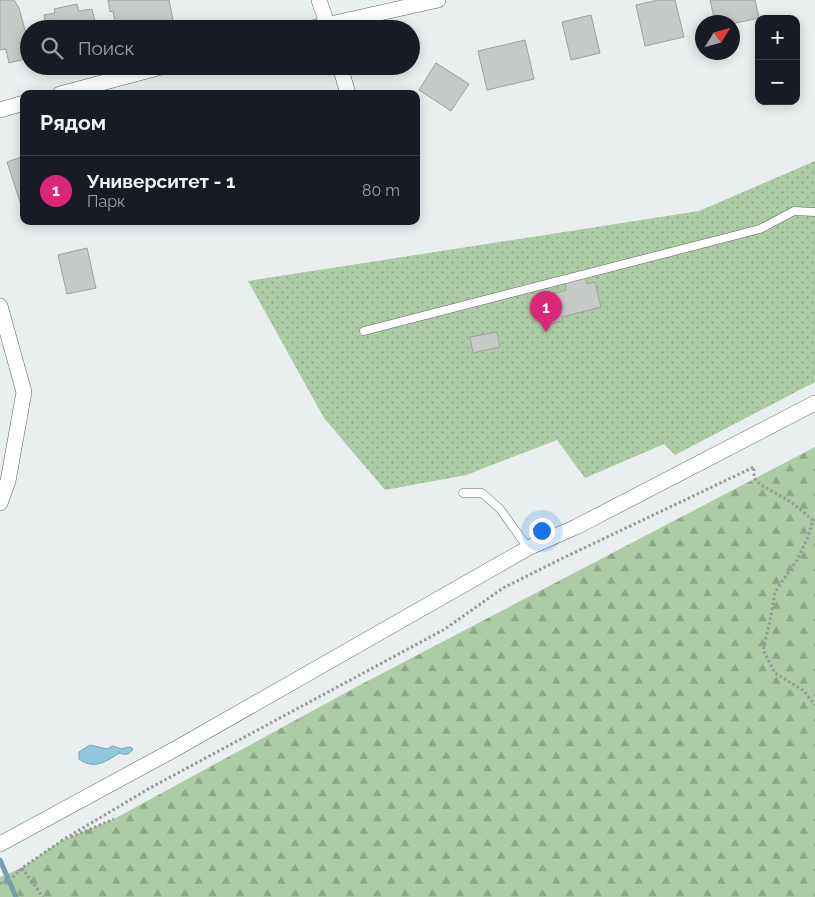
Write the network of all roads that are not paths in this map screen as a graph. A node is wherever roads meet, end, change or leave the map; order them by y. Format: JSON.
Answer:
{"nodes":[{"id":1,"x":319,"y":0,"type":"edge"},
{"id":2,"x":438,"y":0,"type":"edge"},
{"id":3,"x":326,"y":20,"type":"edge"},
{"id":4,"x":353,"y":20,"type":"edge"},
{"id":5,"x":131,"y":75,"type":"edge"},
{"id":6,"x":343,"y":75,"type":"edge"},
{"id":7,"x":75,"y":90,"type":"edge"},
{"id":8,"x":347,"y":90,"type":"edge"},
{"id":9,"x":20,"y":104,"type":"edge"},
{"id":10,"x":0,"y":110,"type":"edge"},
{"id":11,"x":815,"y":212,"type":"edge"},
{"id":12,"x":0,"y":306,"type":"edge"},
{"id":13,"x":364,"y":331,"type":"dead end"},
{"id":14,"x":815,"y":403,"type":"edge"},
{"id":15,"x":463,"y":493,"type":"dead end"},
{"id":16,"x":0,"y":503,"type":"edge"},
{"id":17,"x":528,"y":548,"type":"junction"},
{"id":18,"x":0,"y":844,"type":"edge"}],
"edges":[{"from":1,"to":3,"type":"street"},
{"from":2,"to":4,"type":"street"},
{"from":5,"to":7,"type":"street"},
{"from":6,"to":8,"type":"street"},
{"from":9,"to":10,"type":"street"},
{"from":11,"to":13,"type":"lane"},
{"from":12,"to":16,"type":"street"},
{"from":14,"to":17,"type":"street"},
{"from":15,"to":17,"type":"lane"},
{"from":17,"to":18,"type":"street"}]}
